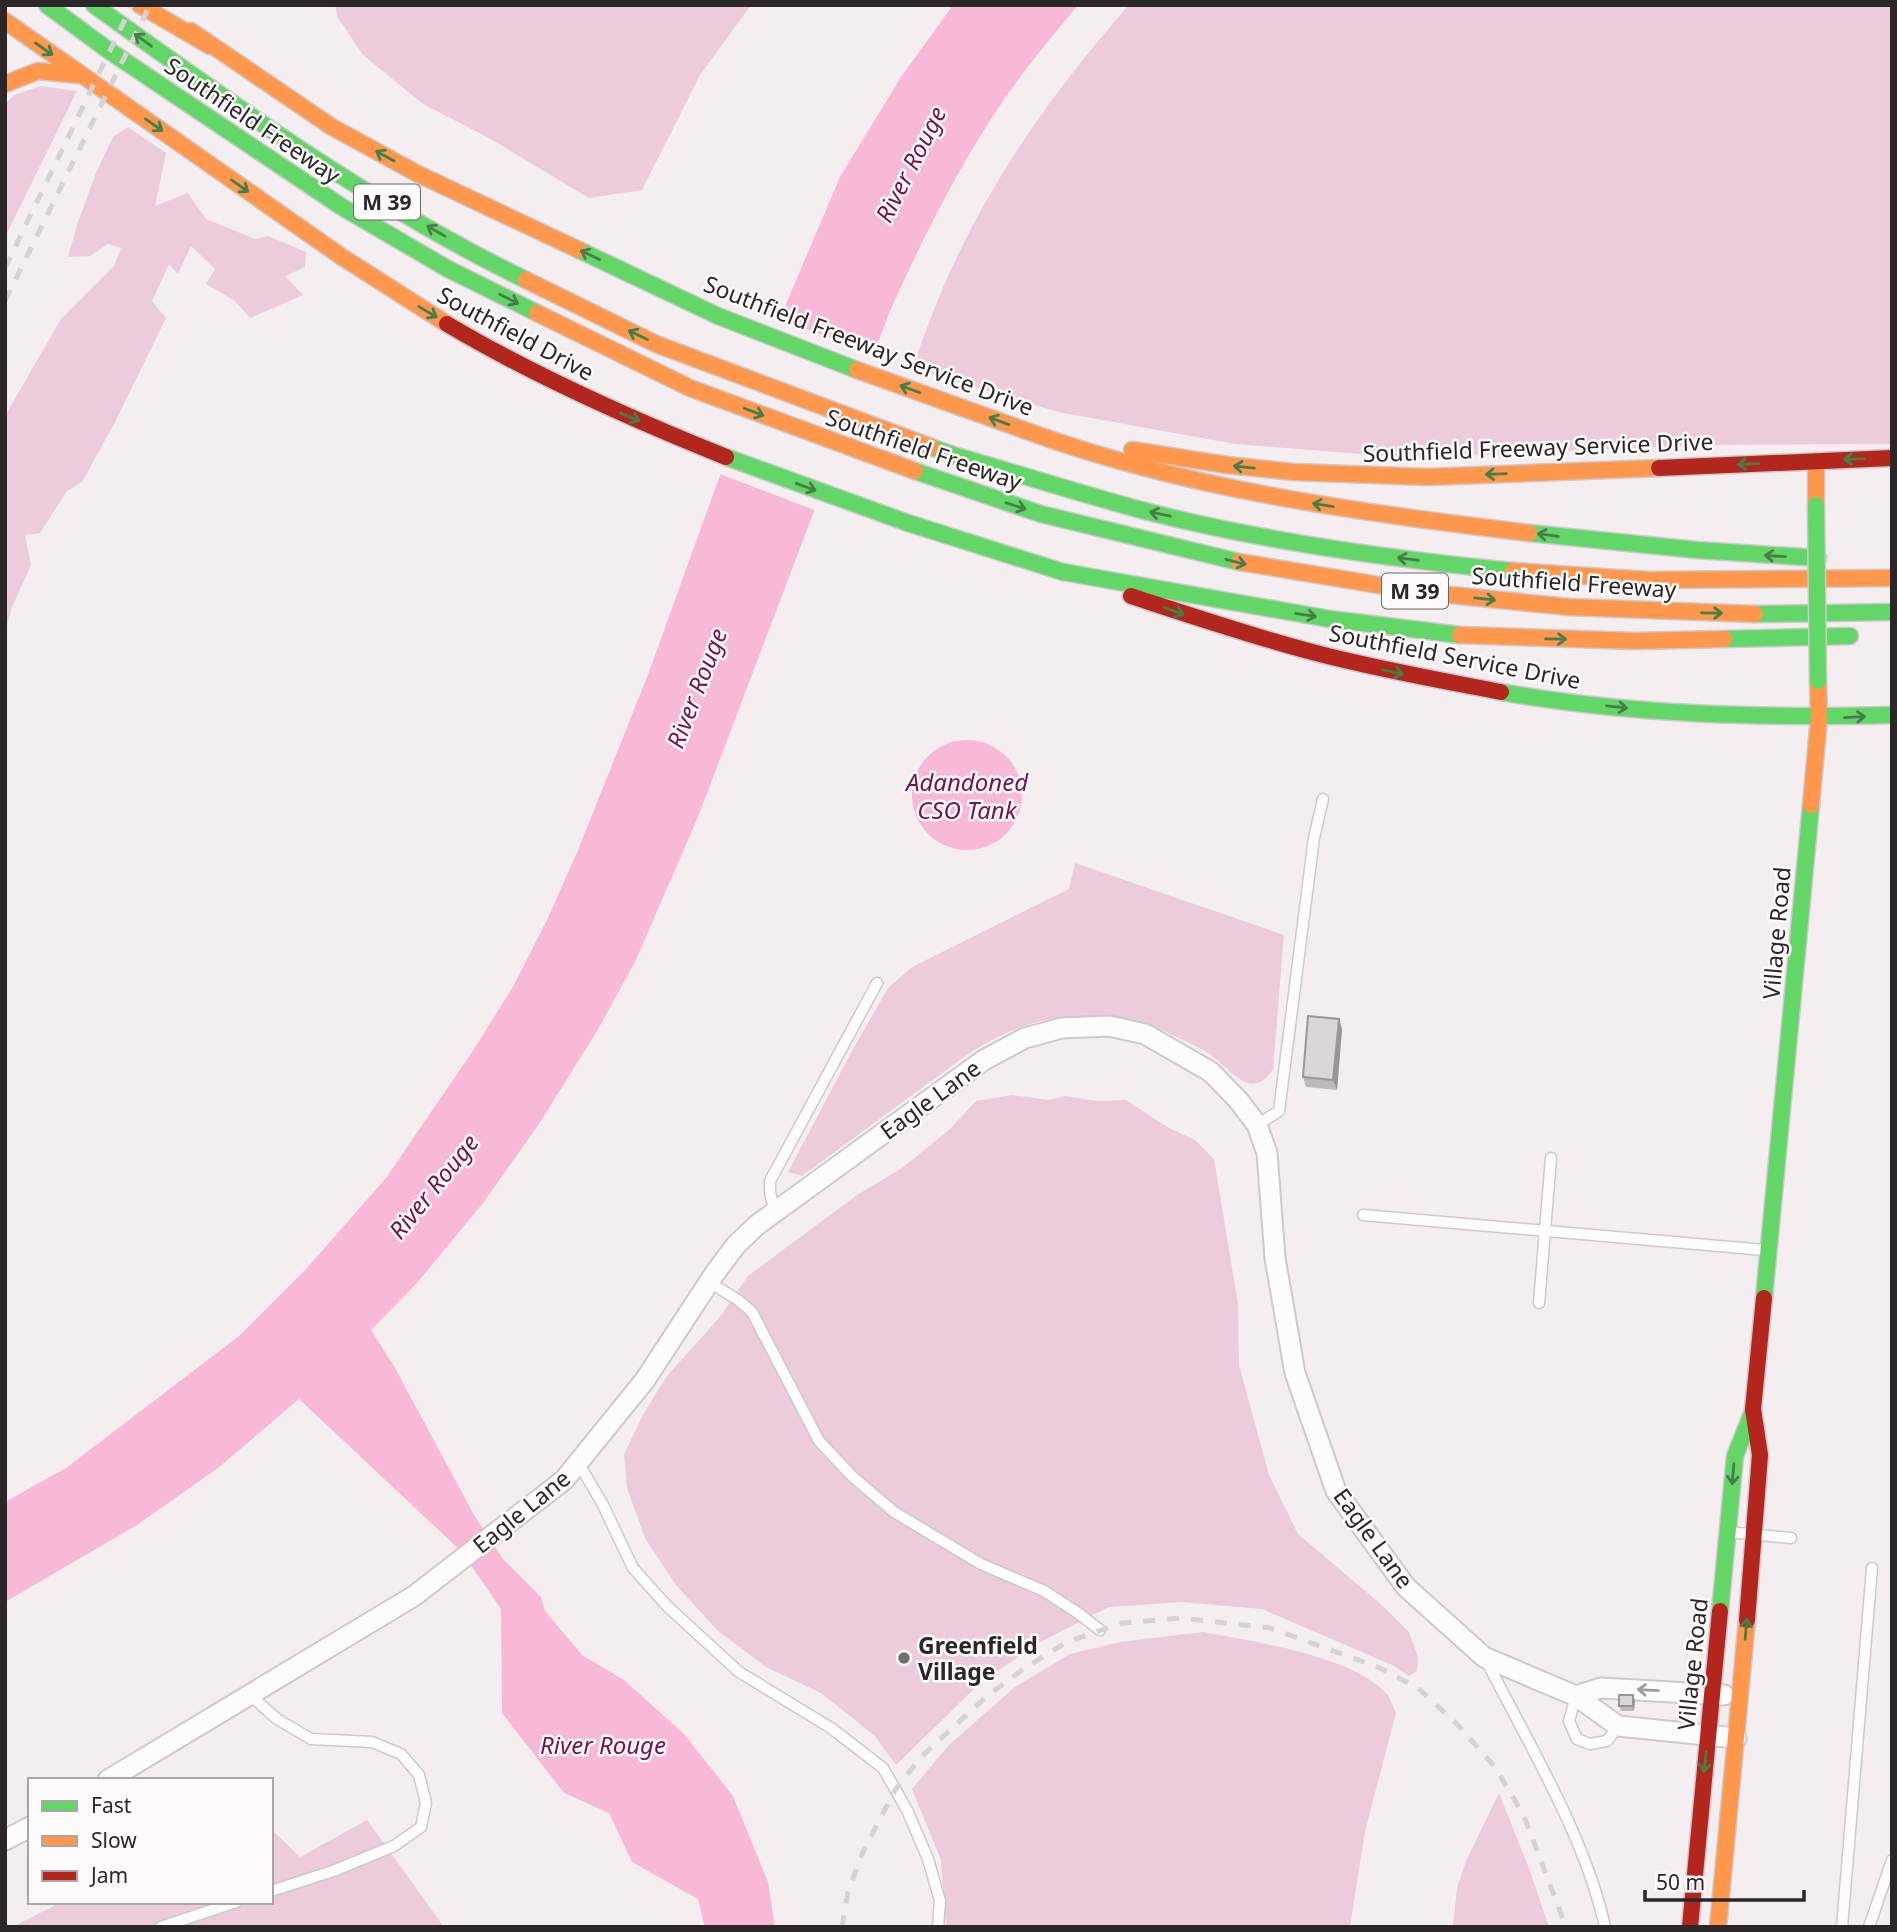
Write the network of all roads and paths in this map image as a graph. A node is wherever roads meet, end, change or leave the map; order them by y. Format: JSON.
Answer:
{"nodes":[{"id":1,"x":47,"y":5,"type":"edge"},
{"id":2,"x":94,"y":5,"type":"edge"},
{"id":3,"x":140,"y":5,"type":"edge"},
{"id":4,"x":157,"y":5,"type":"edge"},
{"id":5,"x":5,"y":21,"type":"edge"},
{"id":6,"x":210,"y":46,"type":"junction"},
{"id":7,"x":84,"y":76,"type":"junction"},
{"id":8,"x":5,"y":84,"type":"edge"},
{"id":9,"x":1024,"y":430,"type":"junction"},
{"id":10,"x":1892,"y":458,"type":"edge"},
{"id":11,"x":1816,"y":461,"type":"junction"},
{"id":12,"x":1830,"y":558,"type":"dead end"},
{"id":13,"x":1063,"y":572,"type":"junction"},
{"id":14,"x":1892,"y":578,"type":"edge"},
{"id":15,"x":1892,"y":612,"type":"edge"},
{"id":16,"x":1868,"y":634,"type":"dead end"},
{"id":17,"x":1892,"y":715,"type":"edge"},
{"id":18,"x":1819,"y":718,"type":"junction"},
{"id":19,"x":1323,"y":799,"type":"dead end"},
{"id":20,"x":877,"y":983,"type":"dead end"},
{"id":21,"x":1256,"y":1125,"type":"junction"},
{"id":22,"x":1550,"y":1158,"type":"dead end"},
{"id":23,"x":775,"y":1212,"type":"junction"},
{"id":24,"x":1363,"y":1215,"type":"dead end"},
{"id":25,"x":1544,"y":1231,"type":"junction"},
{"id":26,"x":1769,"y":1250,"type":"junction"},
{"id":27,"x":709,"y":1282,"type":"junction"},
{"id":28,"x":1539,"y":1303,"type":"dead end"},
{"id":29,"x":1753,"y":1409,"type":"junction"},
{"id":30,"x":579,"y":1464,"type":"junction"},
{"id":31,"x":1728,"y":1532,"type":"junction"},
{"id":32,"x":1755,"y":1535,"type":"junction"},
{"id":33,"x":1791,"y":1538,"type":"dead end"},
{"id":34,"x":1872,"y":1568,"type":"dead end"},
{"id":35,"x":1100,"y":1630,"type":"dead end"},
{"id":36,"x":1484,"y":1657,"type":"junction"},
{"id":37,"x":249,"y":1694,"type":"junction"},
{"id":38,"x":1712,"y":1694,"type":"junction"},
{"id":39,"x":1576,"y":1696,"type":"junction"},
{"id":40,"x":1740,"y":1697,"type":"junction"},
{"id":41,"x":1618,"y":1726,"type":"junction"},
{"id":42,"x":1708,"y":1735,"type":"junction"},
{"id":43,"x":1736,"y":1738,"type":"junction"},
{"id":44,"x":111,"y":1778,"type":"edge"},
{"id":45,"x":28,"y":1828,"type":"edge"},
{"id":46,"x":5,"y":1840,"type":"edge"},
{"id":47,"x":1892,"y":1860,"type":"edge"},
{"id":48,"x":273,"y":1890,"type":"edge"},
{"id":49,"x":230,"y":1904,"type":"edge"},
{"id":50,"x":162,"y":1927,"type":"edge"},
{"id":51,"x":937,"y":1927,"type":"edge"},
{"id":52,"x":1605,"y":1927,"type":"edge"},
{"id":53,"x":1690,"y":1927,"type":"edge"},
{"id":54,"x":1718,"y":1927,"type":"edge"},
{"id":55,"x":1842,"y":1927,"type":"edge"},
{"id":56,"x":1869,"y":1927,"type":"edge"}],
"edges":[{"from":1,"to":15,"type":"main road","name":"Southfield Freeway","number":"M 39","one_way":true},
{"from":14,"to":2,"type":"main road","name":"Southfield Freeway","number":"M 39","one_way":true},
{"from":3,"to":6,"type":"main road"},
{"from":4,"to":6,"type":"main road","name":"Southfield Freeway Service Drive"},
{"from":5,"to":7,"type":"main road","name":"Southfield Drive","one_way":true},
{"from":9,"to":6,"type":"main road","name":"Southfield Freeway Service Drive","one_way":true},
{"from":7,"to":8,"type":"main road"},
{"from":7,"to":13,"type":"main road","name":"Southfield Drive","one_way":true},
{"from":11,"to":9,"type":"main road","name":"Southfield Freeway Service Drive","one_way":true},
{"from":12,"to":9,"type":"main road","one_way":true},
{"from":10,"to":11,"type":"main road","name":"Southfield Freeway Service Drive","one_way":true},
{"from":11,"to":18,"type":"main road","name":"Village Road","bridge":true},
{"from":13,"to":16,"type":"main road","one_way":true},
{"from":13,"to":18,"type":"main road","name":"Southfield Service Drive","one_way":true},
{"from":18,"to":17,"type":"main road","name":"Southfield Service Drive","one_way":true},
{"from":18,"to":26,"type":"main road","name":"Village Road"},
{"from":19,"to":21,"type":"lane"},
{"from":20,"to":23,"type":"lane"},
{"from":21,"to":23,"type":"street","name":"Eagle Lane"},
{"from":21,"to":36,"type":"street","name":"Eagle Lane"},
{"from":22,"to":25,"type":"lane"},
{"from":23,"to":27,"type":"street","name":"Eagle Lane"},
{"from":24,"to":25,"type":"lane"},
{"from":25,"to":26,"type":"lane"},
{"from":25,"to":28,"type":"lane"},
{"from":26,"to":29,"type":"main road","name":"Village Road"},
{"from":27,"to":30,"type":"street","name":"Eagle Lane"},
{"from":27,"to":35,"type":"lane"},
{"from":29,"to":31,"type":"main road","name":"Village Road","one_way":true},
{"from":29,"to":32,"type":"main road","name":"Village Road"},
{"from":30,"to":37,"type":"street","name":"Eagle Lane"},
{"from":30,"to":51,"type":"lane"},
{"from":31,"to":32,"type":"lane"},
{"from":31,"to":38,"type":"main road","name":"Village Road"},
{"from":32,"to":33,"type":"lane"},
{"from":40,"to":32,"type":"main road","name":"Village Road","one_way":true},
{"from":34,"to":55,"type":"lane"},
{"from":36,"to":39,"type":"street","name":"Eagle Lane"},
{"from":36,"to":52,"type":"lane"},
{"from":37,"to":44,"type":"street","name":"Eagle Lane"},
{"from":37,"to":48,"type":"lane"},
{"from":38,"to":39,"type":"street","one_way":true},
{"from":38,"to":40,"type":"street"},
{"from":38,"to":42,"type":"main road","name":"Village Road"},
{"from":39,"to":41,"type":"street","name":"Eagle Lane"},
{"from":39,"to":41,"type":"lane"},
{"from":40,"to":43,"type":"main road","name":"Village Road"},
{"from":41,"to":42,"type":"street","name":"Eagle Lane"},
{"from":42,"to":43,"type":"street","name":"Eagle Lane"},
{"from":42,"to":53,"type":"main road","name":"Village Road","one_way":true},
{"from":43,"to":54,"type":"main road","name":"Village Road"},
{"from":45,"to":46,"type":"street"},
{"from":47,"to":56,"type":"lane"},
{"from":49,"to":50,"type":"lane"}]}
